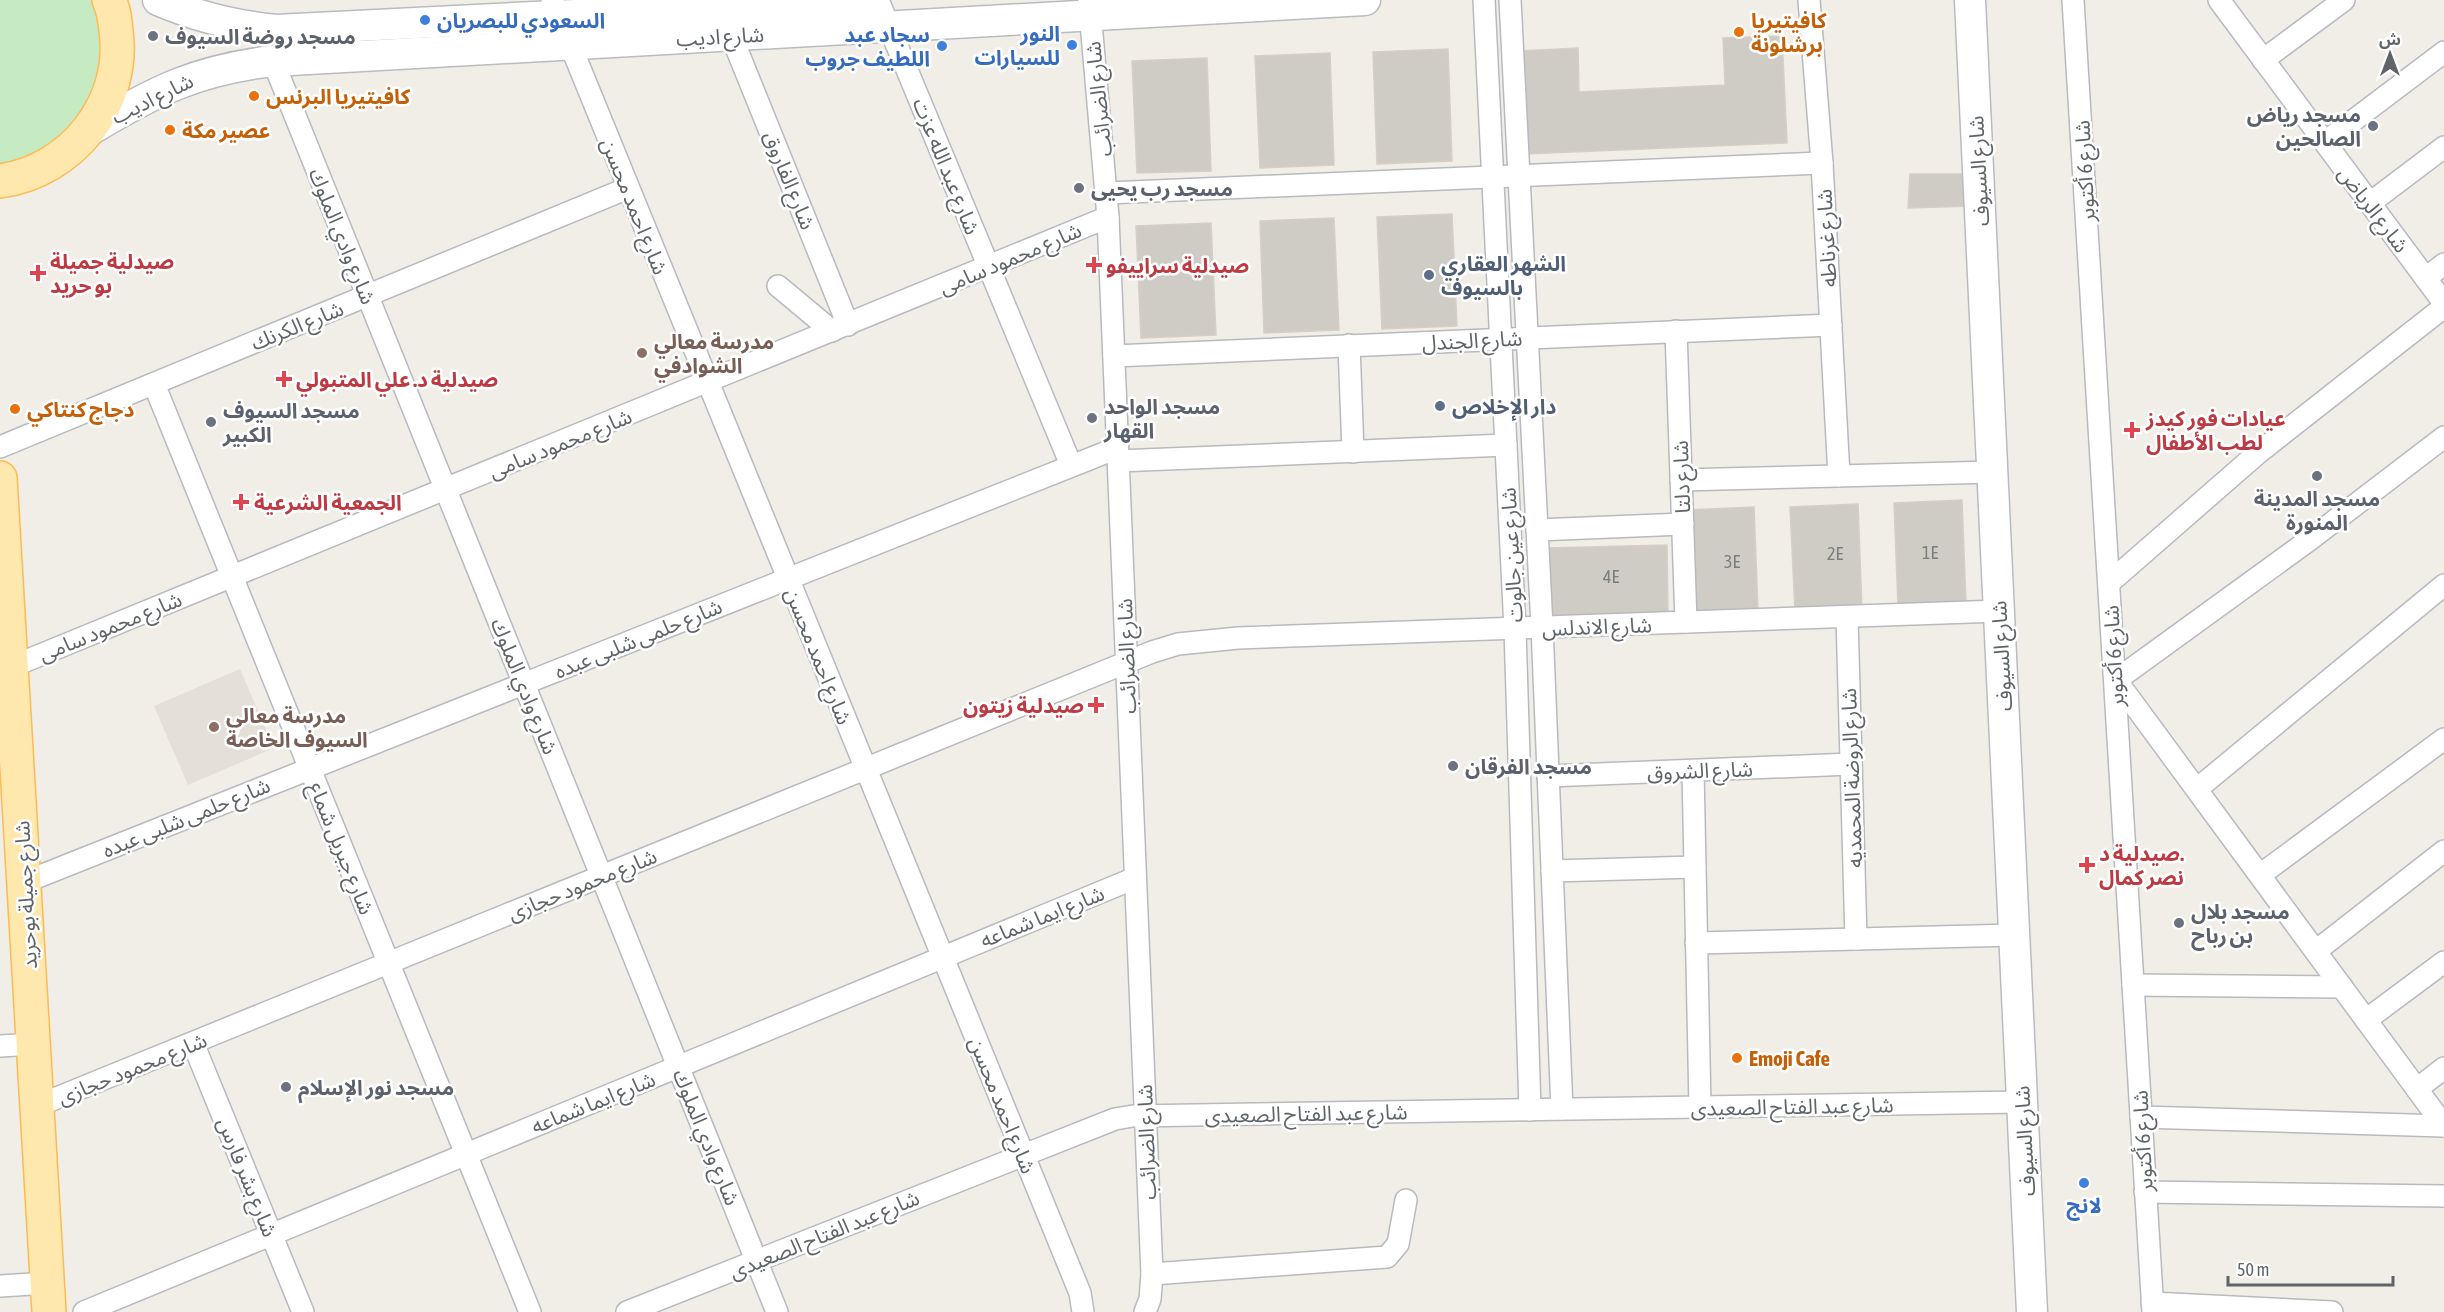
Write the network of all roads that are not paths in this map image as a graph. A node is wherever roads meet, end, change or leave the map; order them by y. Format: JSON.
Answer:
{"nodes":[{"id":1,"x":109,"y":0,"type":"edge"},
{"id":2,"x":158,"y":0,"type":"edge"},
{"id":3,"x":873,"y":0,"type":"edge"},
{"id":4,"x":1365,"y":0,"type":"edge"},
{"id":5,"x":1484,"y":0,"type":"edge"},
{"id":6,"x":1510,"y":0,"type":"edge"},
{"id":7,"x":1809,"y":0,"type":"edge"},
{"id":8,"x":1970,"y":0,"type":"edge"},
{"id":9,"x":2073,"y":0,"type":"edge"},
{"id":10,"x":2219,"y":0,"type":"edge"},
{"id":11,"x":2344,"y":0,"type":"edge"},
{"id":12,"x":555,"y":8,"type":"edge"},
{"id":13,"x":1090,"y":8,"type":"edge"},
{"id":14,"x":884,"y":13,"type":"edge"},
{"id":15,"x":731,"y":36,"type":"junction"},
{"id":16,"x":569,"y":44,"type":"junction"},
{"id":17,"x":2444,"y":52,"type":"edge"},
{"id":18,"x":2263,"y":60,"type":"junction"},
{"id":19,"x":273,"y":61,"type":"junction"},
{"id":20,"x":90,"y":130,"type":"junction"},
{"id":21,"x":2325,"y":142,"type":"junction"},
{"id":22,"x":2444,"y":147,"type":"edge"},
{"id":23,"x":1822,"y":162,"type":"junction"},
{"id":24,"x":1519,"y":175,"type":"junction"},
{"id":25,"x":1493,"y":176,"type":"junction"},
{"id":26,"x":0,"y":181,"type":"edge"},
{"id":27,"x":628,"y":188,"type":"junction"},
{"id":28,"x":1107,"y":193,"type":"junction"},
{"id":29,"x":2370,"y":203,"type":"junction"},
{"id":30,"x":1108,"y":216,"type":"junction"},
{"id":31,"x":2444,"y":264,"type":"edge"},
{"id":32,"x":989,"y":267,"type":"junction"},
{"id":33,"x":2426,"y":278,"type":"junction"},
{"id":34,"x":778,"y":286,"type":"dead end"},
{"id":35,"x":368,"y":296,"type":"junction"},
{"id":36,"x":2444,"y":303,"type":"edge"},
{"id":37,"x":2444,"y":307,"type":"edge"},
{"id":38,"x":1831,"y":325,"type":"junction"},
{"id":39,"x":840,"y":328,"type":"junction"},
{"id":40,"x":1676,"y":332,"type":"junction"},
{"id":41,"x":1526,"y":338,"type":"junction"},
{"id":42,"x":1501,"y":339,"type":"junction"},
{"id":43,"x":1349,"y":345,"type":"junction"},
{"id":44,"x":1114,"y":356,"type":"junction"},
{"id":45,"x":707,"y":382,"type":"junction"},
{"id":46,"x":154,"y":384,"type":"junction"},
{"id":47,"x":2444,"y":437,"type":"edge"},
{"id":48,"x":1506,"y":445,"type":"junction"},
{"id":49,"x":0,"y":447,"type":"edge"},
{"id":50,"x":1353,"y":452,"type":"junction"},
{"id":51,"x":1118,"y":454,"type":"junction"},
{"id":52,"x":1071,"y":465,"type":"junction"},
{"id":53,"x":1993,"y":472,"type":"junction"},
{"id":54,"x":1839,"y":476,"type":"junction"},
{"id":55,"x":0,"y":478,"type":"edge"},
{"id":56,"x":1681,"y":480,"type":"junction"},
{"id":57,"x":446,"y":490,"type":"junction"},
{"id":58,"x":1683,"y":524,"type":"junction"},
{"id":59,"x":1537,"y":530,"type":"junction"},
{"id":60,"x":2,"y":540,"type":"edge"},
{"id":61,"x":232,"y":577,"type":"junction"},
{"id":62,"x":788,"y":578,"type":"junction"},
{"id":63,"x":2109,"y":583,"type":"junction"},
{"id":64,"x":2444,"y":585,"type":"edge"},
{"id":65,"x":1999,"y":611,"type":"junction"},
{"id":66,"x":1847,"y":616,"type":"junction"},
{"id":67,"x":1686,"y":622,"type":"junction"},
{"id":68,"x":1542,"y":627,"type":"junction"},
{"id":69,"x":1515,"y":629,"type":"junction"},
{"id":70,"x":1126,"y":662,"type":"junction"},
{"id":71,"x":11,"y":667,"type":"junction"},
{"id":72,"x":2116,"y":681,"type":"junction"},
{"id":73,"x":524,"y":683,"type":"junction"},
{"id":74,"x":2444,"y":739,"type":"edge"},
{"id":75,"x":1851,"y":764,"type":"junction"},
{"id":76,"x":310,"y":768,"type":"junction"},
{"id":77,"x":865,"y":768,"type":"junction"},
{"id":78,"x":1693,"y":771,"type":"junction"},
{"id":79,"x":1548,"y":776,"type":"junction"},
{"id":80,"x":2197,"y":789,"type":"junction"},
{"id":81,"x":10,"y":795,"type":"edge"},
{"id":82,"x":2444,"y":851,"type":"edge"},
{"id":83,"x":1695,"y":867,"type":"junction"},
{"id":84,"x":1552,"y":871,"type":"junction"},
{"id":85,"x":2260,"y":875,"type":"junction"},
{"id":86,"x":602,"y":876,"type":"junction"},
{"id":87,"x":1135,"y":878,"type":"junction"},
{"id":88,"x":25,"y":882,"type":"junction"},
{"id":89,"x":2014,"y":935,"type":"junction"},
{"id":90,"x":1856,"y":939,"type":"junction"},
{"id":91,"x":1696,"y":943,"type":"junction"},
{"id":92,"x":2316,"y":951,"type":"junction"},
{"id":93,"x":942,"y":957,"type":"junction"},
{"id":94,"x":2444,"y":962,"type":"edge"},
{"id":95,"x":389,"y":963,"type":"junction"},
{"id":96,"x":2133,"y":985,"type":"junction"},
{"id":97,"x":2342,"y":987,"type":"junction"},
{"id":98,"x":2366,"y":1020,"type":"junction"},
{"id":99,"x":193,"y":1043,"type":"junction"},
{"id":100,"x":34,"y":1044,"type":"junction"},
{"id":101,"x":0,"y":1046,"type":"edge"},
{"id":102,"x":678,"y":1066,"type":"junction"},
{"id":103,"x":2444,"y":1068,"type":"edge"},
{"id":104,"x":2417,"y":1089,"type":"junction"},
{"id":105,"x":2022,"y":1102,"type":"junction"},
{"id":106,"x":38,"y":1106,"type":"junction"},
{"id":107,"x":1700,"y":1107,"type":"junction"},
{"id":108,"x":1563,"y":1109,"type":"junction"},
{"id":109,"x":1530,"y":1110,"type":"junction"},
{"id":110,"x":1145,"y":1115,"type":"junction"},
{"id":111,"x":2141,"y":1117,"type":"junction"},
{"id":112,"x":2444,"y":1126,"type":"edge"},
{"id":113,"x":466,"y":1154,"type":"junction"},
{"id":114,"x":1023,"y":1155,"type":"junction"},
{"id":115,"x":2145,"y":1192,"type":"junction"},
{"id":116,"x":2444,"y":1196,"type":"edge"},
{"id":117,"x":1406,"y":1200,"type":"dead end"},
{"id":118,"x":271,"y":1235,"type":"junction"},
{"id":119,"x":757,"y":1260,"type":"junction"},
{"id":120,"x":1152,"y":1274,"type":"junction"},
{"id":121,"x":0,"y":1286,"type":"edge"},
{"id":122,"x":49,"y":1298,"type":"edge"},
{"id":123,"x":2153,"y":1307,"type":"edge"},
{"id":124,"x":84,"y":1312,"type":"edge"},
{"id":125,"x":303,"y":1312,"type":"edge"},
{"id":126,"x":530,"y":1312,"type":"edge"},
{"id":127,"x":627,"y":1312,"type":"edge"},
{"id":128,"x":777,"y":1312,"type":"edge"},
{"id":129,"x":1083,"y":1312,"type":"edge"},
{"id":130,"x":1145,"y":1312,"type":"edge"},
{"id":131,"x":2032,"y":1312,"type":"edge"},
{"id":132,"x":2332,"y":1312,"type":"edge"}],
"edges":[{"from":1,"to":20,"type":"main road"},
{"from":2,"to":12,"type":"main road","name":"شارع اديب"},
{"from":3,"to":12,"type":"main road","name":"شارع اديب"},
{"from":4,"to":13,"type":"main road","name":"شارع اديب"},
{"from":5,"to":25,"type":"street","name":"شارع عين جالوت"},
{"from":6,"to":24,"type":"street","name":"شارع عين جالوت"},
{"from":7,"to":23,"type":"street","name":"شارع غرناطه"},
{"from":8,"to":53,"type":"main road","name":"شارع السيوف"},
{"from":9,"to":63,"type":"street","name":"شارع 6 أكتوبر"},
{"from":10,"to":18,"type":"street","name":"شارع الرياض"},
{"from":11,"to":18,"type":"street"},
{"from":12,"to":16,"type":"street","name":"شارع احمد محسن"},
{"from":13,"to":14,"type":"main road","name":"شارع اديب"},
{"from":13,"to":28,"type":"street","name":"شارع الضرائب"},
{"from":14,"to":15,"type":"main road","name":"شارع اديب"},
{"from":14,"to":32,"type":"street","name":"شارع عبد الله عزت"},
{"from":15,"to":16,"type":"main road","name":"شارع اديب"},
{"from":15,"to":39,"type":"street","name":"شارع الفاروق"},
{"from":16,"to":19,"type":"main road","name":"شارع اديب"},
{"from":16,"to":27,"type":"street","name":"شارع احمد محسن"},
{"from":17,"to":21,"type":"street"},
{"from":18,"to":21,"type":"street","name":"شارع الرياض"},
{"from":19,"to":20,"type":"main road","name":"شارع اديب"},
{"from":19,"to":35,"type":"street","name":"شارع وادي الملوك"},
{"from":20,"to":26,"type":"main road"},
{"from":21,"to":29,"type":"street","name":"شارع الرياض"},
{"from":22,"to":29,"type":"street"},
{"from":23,"to":24,"type":"street"},
{"from":23,"to":38,"type":"street","name":"شارع غرناطه"},
{"from":24,"to":25,"type":"street"},
{"from":24,"to":41,"type":"street","name":"شارع عين جالوت"},
{"from":25,"to":28,"type":"street"},
{"from":25,"to":42,"type":"street","name":"شارع عين جالوت"},
{"from":27,"to":35,"type":"street","name":"شارع الكرنك"},
{"from":27,"to":45,"type":"street","name":"شارع احمد محسن"},
{"from":28,"to":30,"type":"street","name":"شارع الضرائب"},
{"from":29,"to":33,"type":"street","name":"شارع الرياض"},
{"from":30,"to":32,"type":"street","name":"شارع محمود سامى"},
{"from":30,"to":44,"type":"street","name":"شارع الضرائب"},
{"from":31,"to":33,"type":"street"},
{"from":32,"to":39,"type":"street","name":"شارع محمود سامى"},
{"from":32,"to":52,"type":"street","name":"شارع عبد الله عزت"},
{"from":33,"to":36,"type":"street","name":"شارع الرياض"},
{"from":34,"to":39,"type":"street"},
{"from":35,"to":46,"type":"street","name":"شارع الكرنك"},
{"from":35,"to":57,"type":"street","name":"شارع وادي الملوك"},
{"from":37,"to":63,"type":"street"},
{"from":38,"to":40,"type":"street","name":"شارع الجندل"},
{"from":38,"to":54,"type":"street","name":"شارع غرناطه"},
{"from":39,"to":45,"type":"street","name":"شارع محمود سامى"},
{"from":40,"to":41,"type":"street","name":"شارع الجندل"},
{"from":40,"to":56,"type":"street","name":"شارع دلتا"},
{"from":41,"to":42,"type":"street","name":"شارع الجندل"},
{"from":41,"to":59,"type":"street","name":"شارع عين جالوت"},
{"from":42,"to":43,"type":"street","name":"شارع الجندل"},
{"from":42,"to":48,"type":"street","name":"شارع عين جالوت"},
{"from":43,"to":44,"type":"street","name":"شارع الجندل"},
{"from":43,"to":50,"type":"street"},
{"from":44,"to":51,"type":"street","name":"شارع الضرائب"},
{"from":45,"to":57,"type":"street","name":"شارع محمود سامى"},
{"from":45,"to":62,"type":"street","name":"شارع احمد محسن"},
{"from":46,"to":49,"type":"street","name":"شارع الكرنك"},
{"from":46,"to":61,"type":"street","name":"شارع جبريل شماع"},
{"from":47,"to":72,"type":"street"},
{"from":48,"to":50,"type":"street","name":"شارع حلمى شلبى عبده"},
{"from":48,"to":69,"type":"street","name":"شارع عين جالوت"},
{"from":50,"to":51,"type":"street","name":"شارع حلمى شلبى عبده"},
{"from":51,"to":52,"type":"street","name":"شارع حلمى شلبى عبده"},
{"from":51,"to":70,"type":"street","name":"شارع الضرائب"},
{"from":52,"to":62,"type":"street","name":"شارع حلمى شلبى عبده"},
{"from":53,"to":54,"type":"street"},
{"from":53,"to":65,"type":"main road","name":"شارع السيوف"},
{"from":54,"to":56,"type":"street"},
{"from":55,"to":60,"type":"main road","name":"شارع جميلة بوحريد"},
{"from":56,"to":58,"type":"street","name":"شارع دلتا"},
{"from":57,"to":61,"type":"street","name":"شارع محمود سامى"},
{"from":57,"to":73,"type":"street","name":"شارع وادي الملوك"},
{"from":58,"to":59,"type":"street"},
{"from":58,"to":67,"type":"street","name":"شارع دلتا"},
{"from":59,"to":68,"type":"street","name":"شارع عين جالوت"},
{"from":60,"to":71,"type":"main road","name":"شارع جميلة بوحريد"},
{"from":61,"to":71,"type":"street","name":"شارع محمود سامى"},
{"from":61,"to":76,"type":"street","name":"شارع جبريل شماع"},
{"from":62,"to":73,"type":"street","name":"شارع حلمى شلبى عبده"},
{"from":62,"to":77,"type":"street","name":"شارع احمد محسن"},
{"from":63,"to":72,"type":"street","name":"شارع 6 أكتوبر"},
{"from":64,"to":80,"type":"street"},
{"from":65,"to":66,"type":"street","name":"شارع الاندلس"},
{"from":65,"to":89,"type":"main road","name":"شارع السيوف"},
{"from":66,"to":67,"type":"street","name":"شارع الاندلس"},
{"from":66,"to":75,"type":"street","name":"شارع الروضة المحمديه"},
{"from":67,"to":68,"type":"street","name":"شارع الاندلس"},
{"from":68,"to":69,"type":"street","name":"شارع الاندلس"},
{"from":68,"to":79,"type":"street","name":"شارع عين جالوت"},
{"from":69,"to":70,"type":"street","name":"شارع الاندلس"},
{"from":69,"to":109,"type":"street","name":"شارع عين جالوت"},
{"from":70,"to":77,"type":"street","name":"شارع محمود حجازى"},
{"from":70,"to":87,"type":"street","name":"شارع الضرائب"},
{"from":71,"to":81,"type":"main road","name":"شارع جميلة بوحريد"},
{"from":72,"to":80,"type":"street"},
{"from":72,"to":96,"type":"street","name":"شارع 6 أكتوبر"},
{"from":73,"to":76,"type":"street","name":"شارع حلمى شلبى عبده"},
{"from":73,"to":86,"type":"street","name":"شارع وادي الملوك"},
{"from":74,"to":85,"type":"street"},
{"from":75,"to":78,"type":"street","name":"شارع الشروق"},
{"from":75,"to":90,"type":"street","name":"شارع الروضة المحمديه"},
{"from":76,"to":88,"type":"street","name":"شارع حلمى شلبى عبده"},
{"from":76,"to":95,"type":"street","name":"شارع جبريل شماع"},
{"from":77,"to":86,"type":"street","name":"شارع محمود حجازى"},
{"from":77,"to":93,"type":"street","name":"شارع احمد محسن"},
{"from":78,"to":79,"type":"street","name":"شارع الشروق"},
{"from":78,"to":83,"type":"street"},
{"from":79,"to":84,"type":"street","name":"شارع عين جالوت"},
{"from":80,"to":85,"type":"street"},
{"from":81,"to":88,"type":"main road","name":"شارع جميلة بوحريد"},
{"from":82,"to":92,"type":"street"},
{"from":83,"to":84,"type":"street"},
{"from":83,"to":91,"type":"street"},
{"from":84,"to":108,"type":"street","name":"شارع عين جالوت"},
{"from":85,"to":92,"type":"street"},
{"from":86,"to":95,"type":"street","name":"شارع محمود حجازى"},
{"from":86,"to":102,"type":"street","name":"شارع وادي الملوك"},
{"from":87,"to":93,"type":"street","name":"شارع ايما شماعه"},
{"from":87,"to":110,"type":"street","name":"شارع الضرائب"},
{"from":88,"to":100,"type":"main road","name":"شارع جميلة بوحريد"},
{"from":89,"to":90,"type":"street"},
{"from":89,"to":105,"type":"main road","name":"شارع السيوف"},
{"from":90,"to":91,"type":"street"},
{"from":91,"to":107,"type":"street"},
{"from":92,"to":97,"type":"street"},
{"from":93,"to":102,"type":"street","name":"شارع ايما شماعه"},
{"from":93,"to":114,"type":"street","name":"شارع احمد محسن"},
{"from":94,"to":98,"type":"street"},
{"from":95,"to":99,"type":"street","name":"شارع محمود حجازى"},
{"from":95,"to":113,"type":"street","name":"شارع جبريل شماع"},
{"from":96,"to":97,"type":"street"},
{"from":96,"to":111,"type":"street","name":"شارع 6 أكتوبر"},
{"from":97,"to":98,"type":"street"},
{"from":98,"to":104,"type":"street"},
{"from":99,"to":106,"type":"street","name":"شارع محمود حجازى"},
{"from":99,"to":118,"type":"street","name":"شارع بشر فارس"},
{"from":100,"to":101,"type":"street"},
{"from":100,"to":106,"type":"main road","name":"شارع جميلة بوحريد"},
{"from":102,"to":113,"type":"street","name":"شارع ايما شماعه"},
{"from":102,"to":119,"type":"street","name":"شارع وادي الملوك"},
{"from":103,"to":104,"type":"street"},
{"from":104,"to":112,"type":"street"},
{"from":105,"to":107,"type":"street","name":"شارع عبد الفتاح الصعيدى"},
{"from":105,"to":131,"type":"main road","name":"شارع السيوف"},
{"from":106,"to":122,"type":"main road","name":"شارع جميلة بوحريد"},
{"from":107,"to":108,"type":"street","name":"شارع عبد الفتاح الصعيدى"},
{"from":108,"to":109,"type":"street","name":"شارع عبد الفتاح الصعيدى"},
{"from":109,"to":110,"type":"street","name":"شارع عبد الفتاح الصعيدى"},
{"from":110,"to":114,"type":"street","name":"شارع عبد الفتاح الصعيدى"},
{"from":110,"to":120,"type":"street","name":"شارع الضرائب"},
{"from":111,"to":112,"type":"street"},
{"from":111,"to":115,"type":"street","name":"شارع 6 أكتوبر"},
{"from":113,"to":118,"type":"street","name":"شارع ايما شماعه"},
{"from":113,"to":126,"type":"street","name":"شارع جبريل شماع"},
{"from":114,"to":119,"type":"street","name":"شارع عبد الفتاح الصعيدى"},
{"from":114,"to":129,"type":"street","name":"شارع احمد محسن"},
{"from":115,"to":116,"type":"street"},
{"from":115,"to":123,"type":"street","name":"شارع 6 أكتوبر"},
{"from":117,"to":120,"type":"street"},
{"from":118,"to":124,"type":"street","name":"شارع ايما شماعه"},
{"from":118,"to":125,"type":"street","name":"شارع بشر فارس"},
{"from":119,"to":127,"type":"street","name":"شارع عبد الفتاح الصعيدى"},
{"from":119,"to":128,"type":"street","name":"شارع وادي الملوك"},
{"from":120,"to":130,"type":"street","name":"شارع الضرائب"},
{"from":121,"to":122,"type":"street"},
{"from":123,"to":132,"type":"street"}]}
